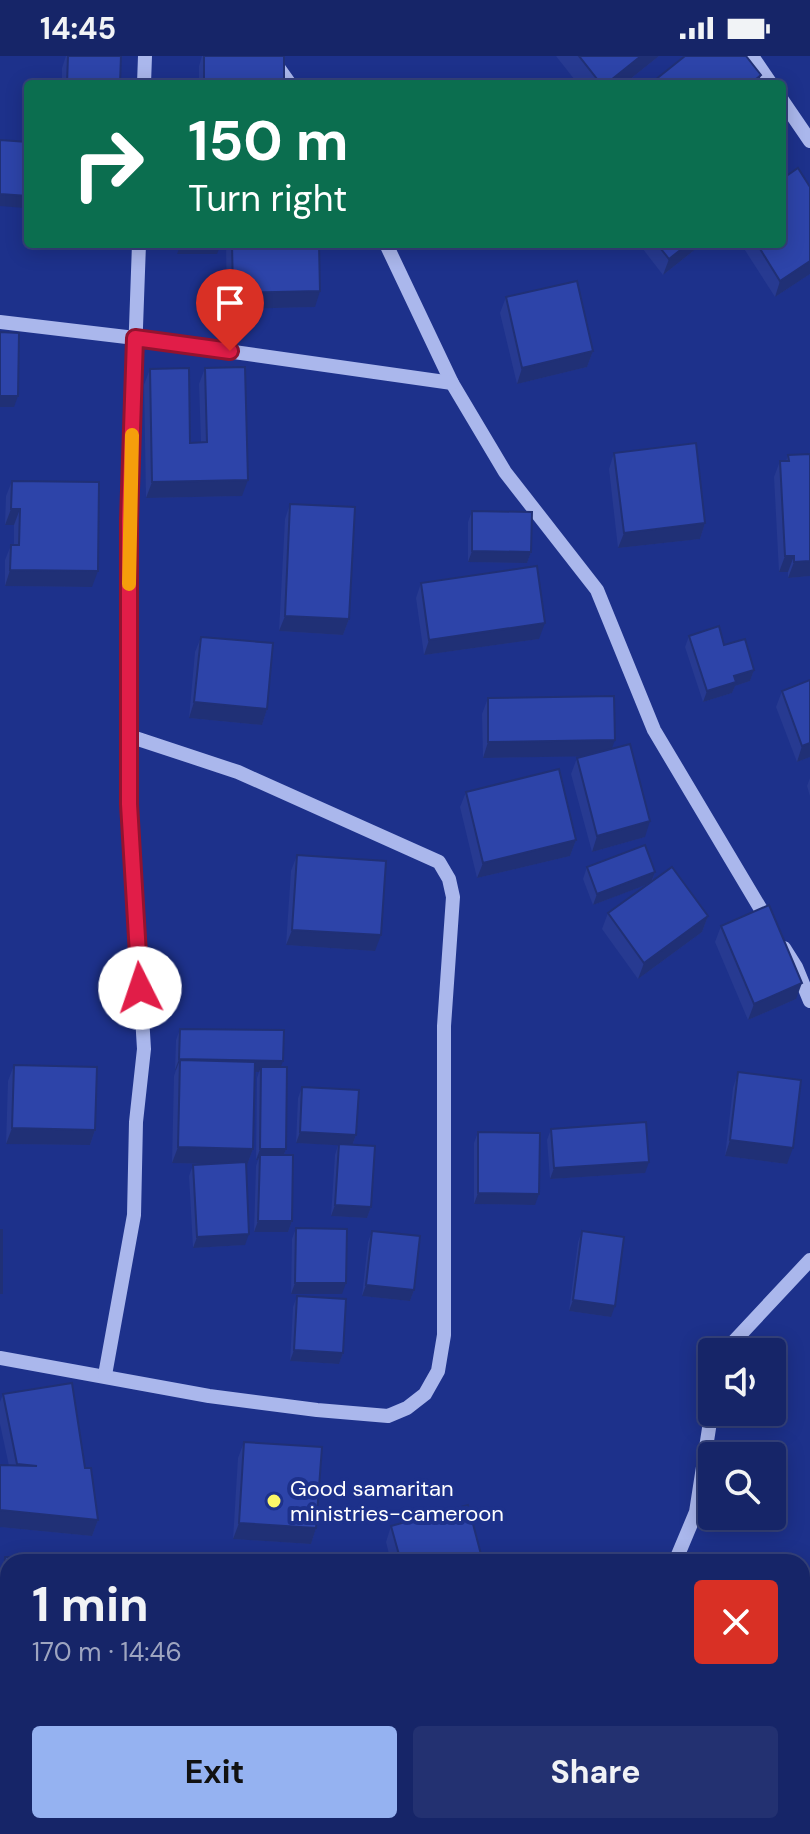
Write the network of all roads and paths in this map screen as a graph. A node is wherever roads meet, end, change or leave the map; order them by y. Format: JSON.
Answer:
{"nodes":[{"id":1,"x":145,"y":56,"type":"edge"},
{"id":2,"x":270,"y":56,"type":"edge"},
{"id":3,"x":752,"y":56,"type":"edge"},
{"id":4,"x":144,"y":80,"type":"edge"},
{"id":5,"x":287,"y":80,"type":"edge"},
{"id":6,"x":768,"y":80,"type":"edge"},
{"id":7,"x":786,"y":106,"type":"edge"},
{"id":8,"x":810,"y":141,"type":"edge"},
{"id":9,"x":139,"y":248,"type":"edge"},
{"id":10,"x":388,"y":248,"type":"edge"},
{"id":11,"x":0,"y":322,"type":"edge"},
{"id":12,"x":135,"y":338,"type":"junction"},
{"id":13,"x":452,"y":383,"type":"junction"},
{"id":14,"x":129,"y":736,"type":"junction"},
{"id":15,"x":810,"y":1001,"type":"edge"},
{"id":16,"x":810,"y":1260,"type":"edge"},
{"id":17,"x":737,"y":1338,"type":"edge"},
{"id":18,"x":0,"y":1358,"type":"edge"},
{"id":19,"x":105,"y":1375,"type":"junction"},
{"id":20,"x":709,"y":1426,"type":"edge"},
{"id":21,"x":678,"y":1554,"type":"edge"}],
"edges":[{"from":1,"to":4,"type":"street"},
{"from":2,"to":5,"type":"street"},
{"from":3,"to":6,"type":"street"},
{"from":7,"to":8,"type":"street"},
{"from":9,"to":12,"type":"street"},
{"from":10,"to":13,"type":"street"},
{"from":11,"to":12,"type":"street"},
{"from":12,"to":13,"type":"street"},
{"from":12,"to":14,"type":"street"},
{"from":13,"to":15,"type":"street"},
{"from":14,"to":19,"type":"street"},
{"from":14,"to":19,"type":"street"},
{"from":16,"to":17,"type":"street"},
{"from":18,"to":19,"type":"street"},
{"from":20,"to":21,"type":"street"}]}
